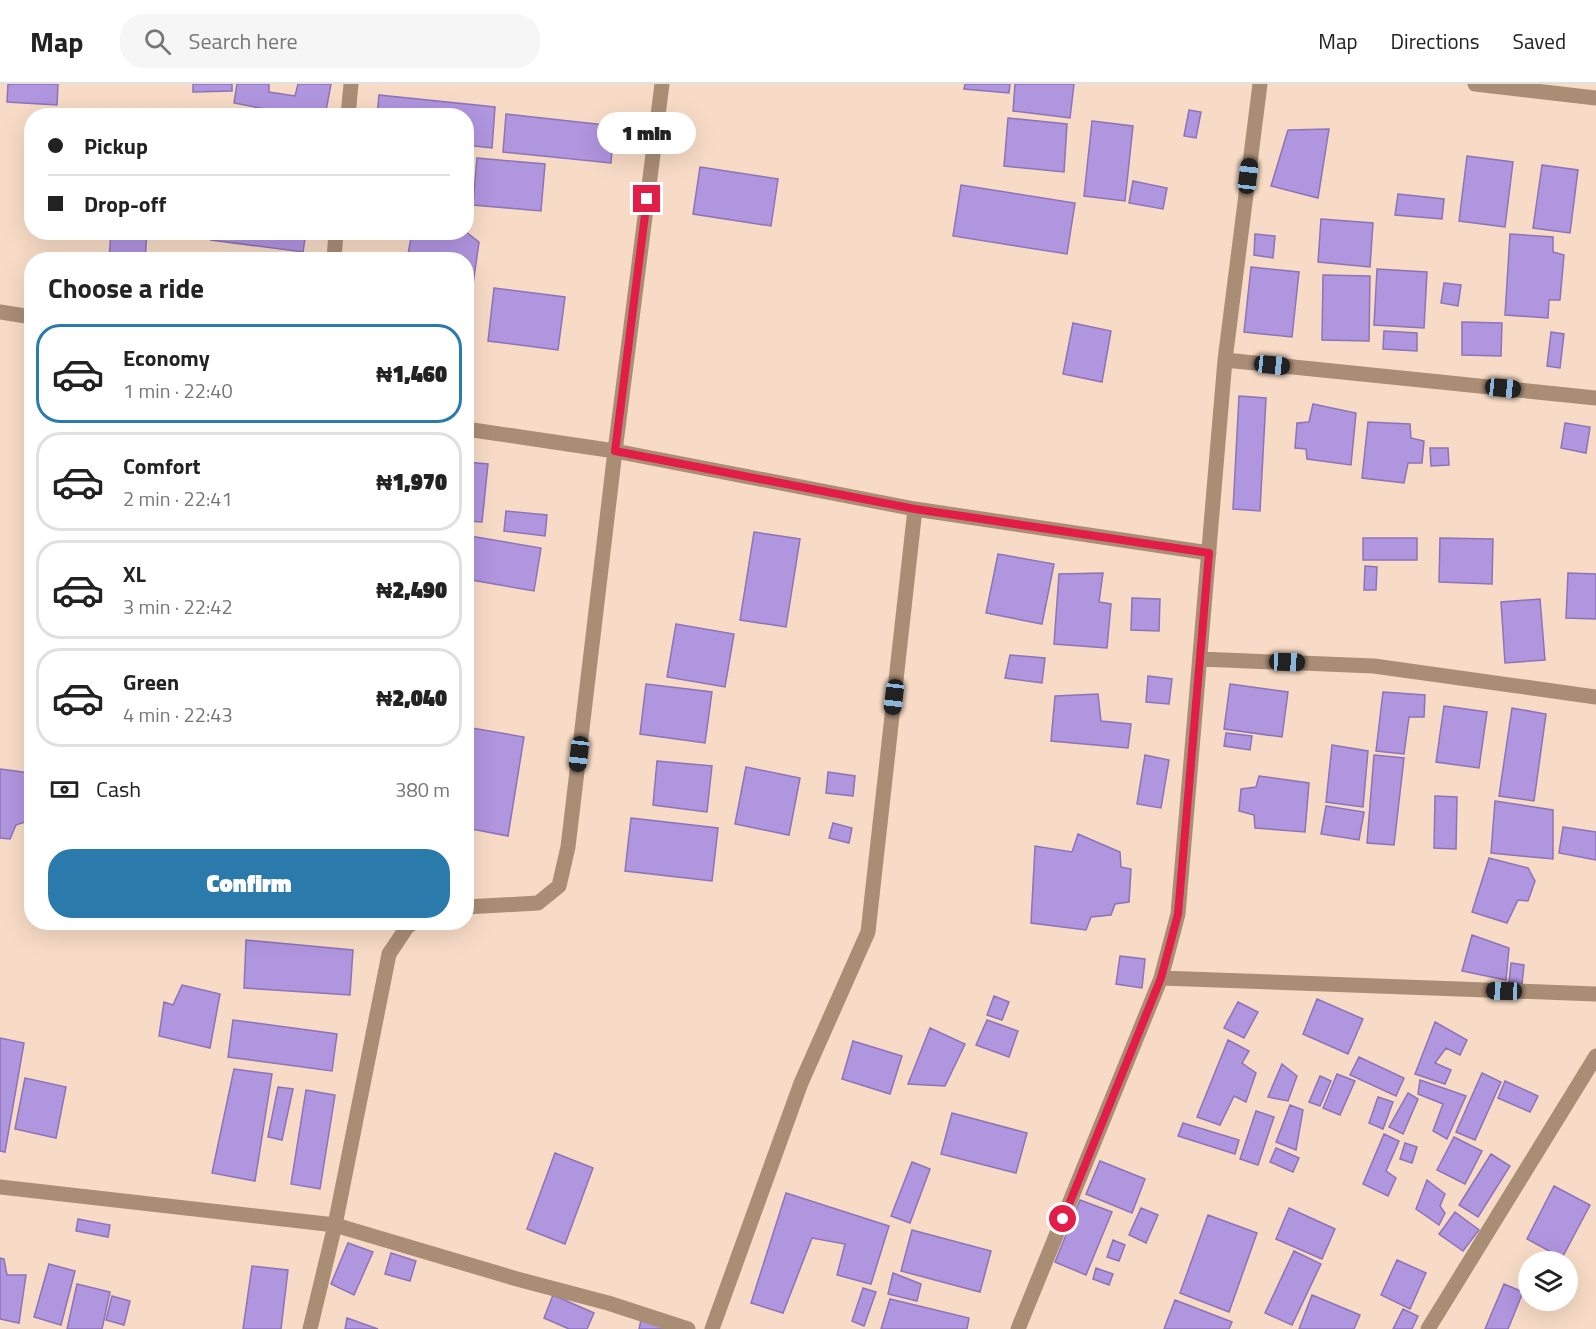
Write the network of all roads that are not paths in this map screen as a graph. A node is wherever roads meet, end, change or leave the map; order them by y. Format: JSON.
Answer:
{"nodes":[{"id":1,"x":351,"y":84,"type":"edge"},
{"id":2,"x":662,"y":84,"type":"edge"},
{"id":3,"x":1260,"y":84,"type":"edge"},
{"id":4,"x":1475,"y":84,"type":"edge"},
{"id":5,"x":1596,"y":98,"type":"edge"},
{"id":6,"x":349,"y":108,"type":"edge"},
{"id":7,"x":0,"y":312,"type":"edge"},
{"id":8,"x":24,"y":316,"type":"edge"},
{"id":9,"x":1225,"y":360,"type":"junction"},
{"id":10,"x":1596,"y":398,"type":"edge"},
{"id":11,"x":474,"y":430,"type":"edge"},
{"id":12,"x":615,"y":451,"type":"junction"},
{"id":13,"x":915,"y":509,"type":"junction"},
{"id":14,"x":1209,"y":553,"type":"junction"},
{"id":15,"x":1200,"y":658,"type":"junction"},
{"id":16,"x":1596,"y":698,"type":"edge"},
{"id":17,"x":474,"y":906,"type":"edge"},
{"id":18,"x":405,"y":930,"type":"edge"},
{"id":19,"x":1161,"y":978,"type":"junction"},
{"id":20,"x":1596,"y":994,"type":"edge"},
{"id":21,"x":1596,"y":1056,"type":"edge"},
{"id":22,"x":0,"y":1187,"type":"edge"},
{"id":23,"x":335,"y":1225,"type":"junction"},
{"id":24,"x":310,"y":1329,"type":"edge"},
{"id":25,"x":688,"y":1329,"type":"edge"},
{"id":26,"x":712,"y":1329,"type":"edge"},
{"id":27,"x":1018,"y":1329,"type":"edge"},
{"id":28,"x":1428,"y":1329,"type":"edge"}],
"edges":[{"from":1,"to":6,"type":"street"},
{"from":2,"to":12,"type":"street"},
{"from":3,"to":9,"type":"street"},
{"from":4,"to":5,"type":"street"},
{"from":7,"to":8,"type":"street"},
{"from":9,"to":10,"type":"street"},
{"from":9,"to":14,"type":"street"},
{"from":11,"to":12,"type":"street"},
{"from":12,"to":13,"type":"street"},
{"from":12,"to":17,"type":"street"},
{"from":13,"to":14,"type":"street"},
{"from":13,"to":26,"type":"street"},
{"from":14,"to":15,"type":"street"},
{"from":15,"to":16,"type":"street"},
{"from":15,"to":19,"type":"street"},
{"from":18,"to":23,"type":"street"},
{"from":19,"to":20,"type":"street"},
{"from":19,"to":27,"type":"street"},
{"from":21,"to":28,"type":"street"},
{"from":22,"to":23,"type":"street"},
{"from":23,"to":24,"type":"street"},
{"from":23,"to":25,"type":"street"}]}
